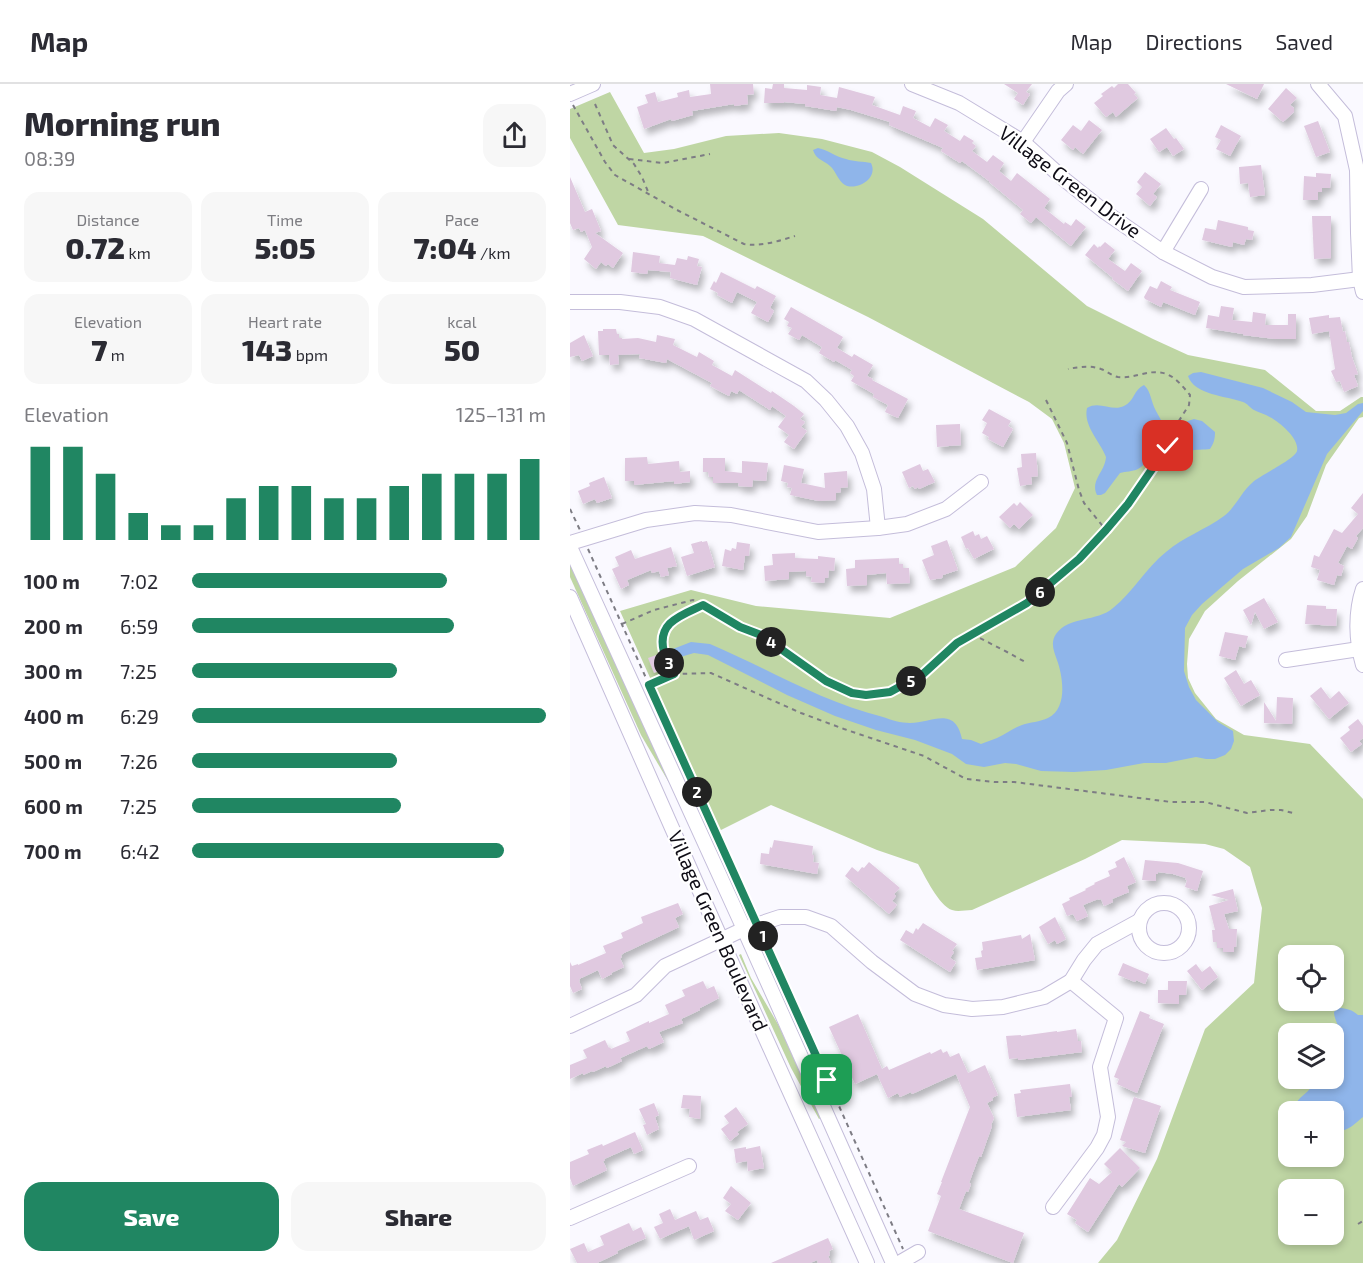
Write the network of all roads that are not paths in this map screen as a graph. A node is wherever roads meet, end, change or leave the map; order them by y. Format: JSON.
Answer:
{"nodes":[{"id":1,"x":593,"y":84,"type":"edge"},
{"id":2,"x":912,"y":84,"type":"edge"},
{"id":3,"x":1066,"y":84,"type":"edge"},
{"id":4,"x":1318,"y":84,"type":"edge"},
{"id":5,"x":570,"y":95,"type":"edge"},
{"id":6,"x":1023,"y":142,"type":"junction"},
{"id":7,"x":1201,"y":189,"type":"dead end"},
{"id":8,"x":1163,"y":252,"type":"junction"},
{"id":9,"x":1362,"y":285,"type":"edge"},
{"id":10,"x":570,"y":301,"type":"edge"},
{"id":11,"x":981,"y":482,"type":"dead end"},
{"id":12,"x":878,"y":528,"type":"junction"},
{"id":13,"x":575,"y":543,"type":"edge"},
{"id":14,"x":1363,"y":589,"type":"edge"},
{"id":15,"x":570,"y":597,"type":"edge"},
{"id":16,"x":1359,"y":649,"type":"junction"},
{"id":17,"x":1286,"y":660,"type":"dead end"},
{"id":18,"x":1363,"y":665,"type":"edge"},
{"id":19,"x":1139,"y":921,"type":"dead end"},
{"id":20,"x":750,"y":926,"type":"junction"},
{"id":21,"x":721,"y":939,"type":"junction"},
{"id":22,"x":1071,"y":981,"type":"junction"},
{"id":23,"x":570,"y":1026,"type":"edge"},
{"id":24,"x":689,"y":1166,"type":"dead end"},
{"id":25,"x":1053,"y":1207,"type":"dead end"},
{"id":26,"x":570,"y":1218,"type":"edge"},
{"id":27,"x":904,"y":1259,"type":"edge"},
{"id":28,"x":867,"y":1263,"type":"edge"}],
"edges":[{"from":1,"to":5,"type":"street"},
{"from":2,"to":6,"type":"street","name":"Village Green Drive"},
{"from":3,"to":6,"type":"street"},
{"from":4,"to":9,"type":"street"},
{"from":6,"to":8,"type":"street","name":"Village Green Drive"},
{"from":7,"to":8,"type":"street"},
{"from":8,"to":9,"type":"street","name":"Village Green Drive"},
{"from":10,"to":12,"type":"street"},
{"from":11,"to":12,"type":"street"},
{"from":12,"to":13,"type":"street"},
{"from":13,"to":20,"type":"street","name":"Village Green Boulevard"},
{"from":14,"to":16,"type":"street"},
{"from":15,"to":21,"type":"street","name":"Village Green Boulevard"},
{"from":16,"to":17,"type":"street"},
{"from":16,"to":18,"type":"street"},
{"from":19,"to":22,"type":"street"},
{"from":20,"to":21,"type":"street"},
{"from":20,"to":22,"type":"street"},
{"from":20,"to":27,"type":"street","name":"Village Green Boulevard"},
{"from":21,"to":23,"type":"street"},
{"from":21,"to":28,"type":"street","name":"Village Green Boulevard"},
{"from":22,"to":25,"type":"street"},
{"from":24,"to":26,"type":"street"}]}
